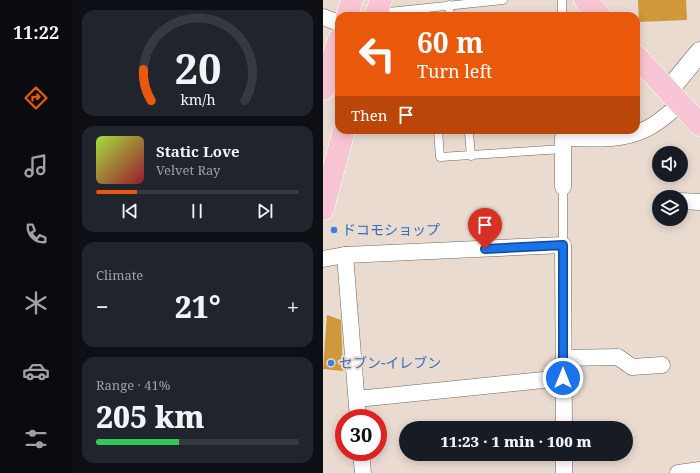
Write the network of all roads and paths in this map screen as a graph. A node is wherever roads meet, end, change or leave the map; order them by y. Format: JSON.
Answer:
{"nodes":[{"id":1,"x":352,"y":0,"type":"edge"},
{"id":2,"x":503,"y":0,"type":"edge"},
{"id":3,"x":562,"y":0,"type":"edge"},
{"id":4,"x":585,"y":0,"type":"edge"},
{"id":5,"x":449,"y":5,"type":"junction"},
{"id":6,"x":378,"y":10,"type":"edge"},
{"id":7,"x":348,"y":12,"type":"edge"},
{"id":8,"x":450,"y":12,"type":"edge"},
{"id":9,"x":563,"y":12,"type":"edge"},
{"id":10,"x":596,"y":12,"type":"edge"},
{"id":11,"x":323,"y":17,"type":"edge"},
{"id":12,"x":335,"y":22,"type":"edge"},
{"id":13,"x":335,"y":52,"type":"edge"},
{"id":14,"x":700,"y":52,"type":"edge"},
{"id":15,"x":640,"y":60,"type":"edge"},
{"id":16,"x":323,"y":89,"type":"edge"},
{"id":17,"x":674,"y":98,"type":"junction"},
{"id":18,"x":700,"y":125,"type":"edge"},
{"id":19,"x":640,"y":132,"type":"edge"},
{"id":20,"x":343,"y":134,"type":"edge"},
{"id":21,"x":438,"y":134,"type":"edge"},
{"id":22,"x":469,"y":134,"type":"edge"},
{"id":23,"x":632,"y":134,"type":"edge"},
{"id":24,"x":563,"y":139,"type":"edge"},
{"id":25,"x":471,"y":156,"type":"junction"},
{"id":26,"x":563,"y":187,"type":"joint"},
{"id":27,"x":688,"y":201,"type":"edge"},
{"id":28,"x":700,"y":202,"type":"edge"},
{"id":29,"x":323,"y":209,"type":"edge"},
{"id":30,"x":563,"y":245,"type":"junction"},
{"id":31,"x":345,"y":255,"type":"junction"},
{"id":32,"x":323,"y":259,"type":"edge"},
{"id":33,"x":563,"y":358,"type":"junction"},
{"id":34,"x":662,"y":365,"type":"dead end"},
{"id":35,"x":563,"y":378,"type":"junction"},
{"id":36,"x":357,"y":399,"type":"junction"},
{"id":37,"x":358,"y":409,"type":"edge"},
{"id":38,"x":564,"y":421,"type":"edge"},
{"id":39,"x":362,"y":461,"type":"edge"},
{"id":40,"x":564,"y":461,"type":"edge"},
{"id":41,"x":700,"y":470,"type":"edge"},
{"id":42,"x":363,"y":473,"type":"edge"},
{"id":43,"x":564,"y":473,"type":"edge"},
{"id":44,"x":677,"y":473,"type":"edge"}],
"edges":[{"from":1,"to":7,"type":"main road"},
{"from":2,"to":5,"type":"lane"},
{"from":3,"to":9,"type":"lane"},
{"from":4,"to":10,"type":"main road"},
{"from":5,"to":6,"type":"lane"},
{"from":5,"to":8,"type":"lane"},
{"from":11,"to":12,"type":"street"},
{"from":13,"to":16,"type":"main road"},
{"from":14,"to":17,"type":"street"},
{"from":15,"to":17,"type":"main road"},
{"from":17,"to":18,"type":"main road"},
{"from":17,"to":19,"type":"street"},
{"from":20,"to":29,"type":"main road"},
{"from":21,"to":25,"type":"lane"},
{"from":22,"to":25,"type":"lane"},
{"from":23,"to":24,"type":"street"},
{"from":24,"to":25,"type":"lane"},
{"from":24,"to":26,"type":"street"},
{"from":26,"to":30,"type":"lane"},
{"from":27,"to":28,"type":"street"},
{"from":30,"to":31,"type":"street"},
{"from":30,"to":33,"type":"street"},
{"from":31,"to":32,"type":"street"},
{"from":31,"to":36,"type":"street"},
{"from":33,"to":34,"type":"street"},
{"from":33,"to":35,"type":"street"},
{"from":35,"to":36,"type":"street"},
{"from":35,"to":38,"type":"street"},
{"from":36,"to":37,"type":"street"},
{"from":39,"to":42,"type":"street"},
{"from":40,"to":43,"type":"street"},
{"from":41,"to":44,"type":"street"}]}
